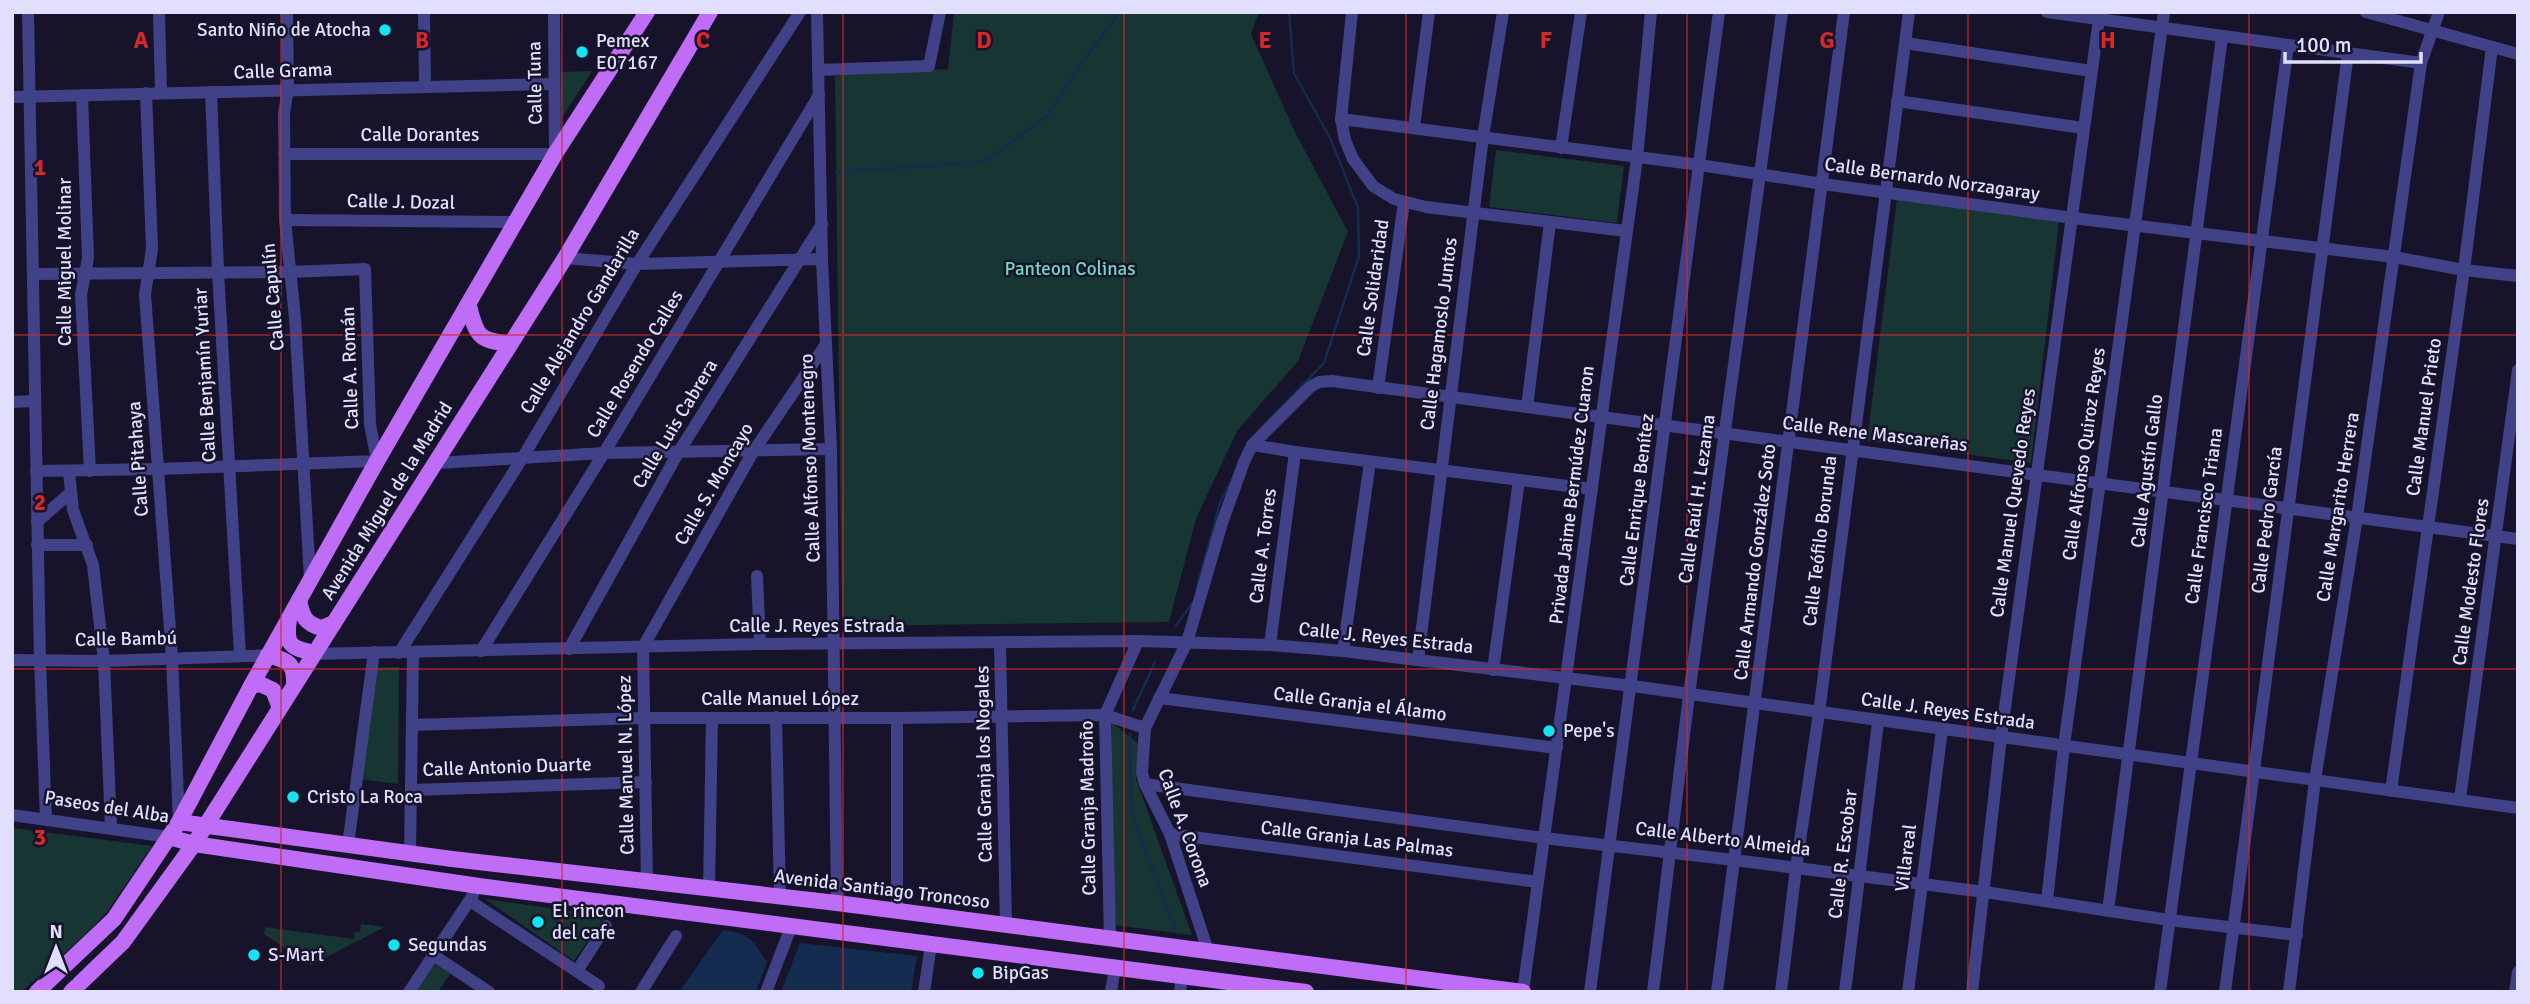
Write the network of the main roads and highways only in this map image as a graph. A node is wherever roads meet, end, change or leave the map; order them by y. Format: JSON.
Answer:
{"nodes":[{"id":1,"x":647,"y":12,"type":"edge"},
{"id":2,"x":710,"y":12,"type":"edge"},
{"id":3,"x":469,"y":306,"type":"junction"},
{"id":4,"x":510,"y":343,"type":"junction"},
{"id":5,"x":299,"y":600,"type":"junction"},
{"id":6,"x":289,"y":617,"type":"junction"},
{"id":7,"x":334,"y":623,"type":"junction"},
{"id":8,"x":316,"y":653,"type":"junction"},
{"id":9,"x":268,"y":655,"type":"junction"},
{"id":10,"x":251,"y":686,"type":"junction"},
{"id":11,"x":294,"y":687,"type":"junction"},
{"id":12,"x":280,"y":708,"type":"junction"},
{"id":13,"x":179,"y":822,"type":"junction"},
{"id":14,"x":204,"y":827,"type":"junction"},
{"id":15,"x":169,"y":837,"type":"junction"},
{"id":16,"x":194,"y":844,"type":"junction"},
{"id":17,"x":452,"y":859,"type":"junction"},
{"id":18,"x":364,"y":870,"type":"junction"},
{"id":19,"x":1027,"y":928,"type":"junction"},
{"id":20,"x":931,"y":944,"type":"junction"},
{"id":21,"x":1181,"y":984,"type":"edge"},
{"id":22,"x":1245,"y":988,"type":"edge"},
{"id":23,"x":1472,"y":989,"type":"edge"},
{"id":24,"x":1521,"y":989,"type":"edge"},
{"id":25,"x":37,"y":992,"type":"edge"},
{"id":26,"x":71,"y":992,"type":"edge"},
{"id":27,"x":1306,"y":992,"type":"edge"}],
"edges":[{"from":1,"to":3,"type":"main road","name":"Avenida Miguel de la Madrid"},
{"from":2,"to":4,"type":"main road","name":"Avenida Miguel de la Madrid"},
{"from":3,"to":4,"type":"main road"},
{"from":3,"to":5,"type":"main road","name":"Avenida Miguel de la Madrid"},
{"from":4,"to":7,"type":"main road","name":"Avenida Miguel de la Madrid"},
{"from":5,"to":6,"type":"main road","name":"Avenida Miguel de la Madrid"},
{"from":5,"to":7,"type":"main road"},
{"from":6,"to":8,"type":"main road"},
{"from":6,"to":9,"type":"main road","name":"Avenida Miguel de la Madrid"},
{"from":7,"to":8,"type":"main road","name":"Avenida Miguel de la Madrid"},
{"from":8,"to":11,"type":"main road","name":"Avenida Miguel de la Madrid"},
{"from":9,"to":10,"type":"main road","name":"Avenida Miguel de la Madrid"},
{"from":9,"to":11,"type":"main road"},
{"from":10,"to":12,"type":"main road"},
{"from":10,"to":13,"type":"main road","name":"Avenida Miguel de la Madrid"},
{"from":11,"to":12,"type":"main road","name":"Avenida Miguel de la Madrid"},
{"from":12,"to":14,"type":"main road","name":"Avenida Miguel de la Madrid"},
{"from":13,"to":14,"type":"main road"},
{"from":13,"to":15,"type":"main road","name":"Avenida Miguel de la Madrid"},
{"from":14,"to":16,"type":"main road","name":"Avenida Miguel de la Madrid"},
{"from":14,"to":17,"type":"main road","name":"Avenida Santiago Troncoso"},
{"from":15,"to":16,"type":"main road","name":"Paseos del Alba"},
{"from":15,"to":25,"type":"main road","name":"Avenida Miguel de la Madrid"},
{"from":16,"to":18,"type":"main road"},
{"from":16,"to":26,"type":"main road","name":"Avenida Miguel de la Madrid"},
{"from":17,"to":18,"type":"main road"},
{"from":17,"to":19,"type":"main road","name":"Avenida Santiago Troncoso"},
{"from":18,"to":20,"type":"main road"},
{"from":19,"to":20,"type":"main road"},
{"from":19,"to":23,"type":"main road","name":"Avenida Santiago Troncoso"},
{"from":20,"to":21,"type":"main road"},
{"from":21,"to":22,"type":"main road"},
{"from":22,"to":27,"type":"main road"},
{"from":23,"to":24,"type":"main road","name":"Avenida Santiago Troncoso"}]}
